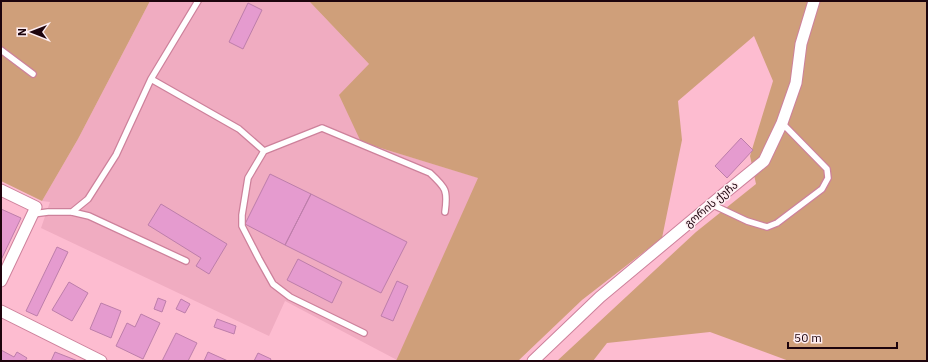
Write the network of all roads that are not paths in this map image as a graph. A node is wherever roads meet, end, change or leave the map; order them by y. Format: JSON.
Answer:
{"nodes":[{"id":1,"x":198,"y":1,"type":"edge"},
{"id":2,"x":814,"y":1,"type":"edge"},
{"id":3,"x":1,"y":50,"type":"edge"},
{"id":4,"x":33,"y":74,"type":"dead end"},
{"id":5,"x":151,"y":79,"type":"junction"},
{"id":6,"x":782,"y":122,"type":"junction"},
{"id":7,"x":264,"y":151,"type":"junction"},
{"id":8,"x":1,"y":190,"type":"edge"},
{"id":9,"x":711,"y":204,"type":"junction"},
{"id":10,"x":72,"y":212,"type":"junction"},
{"id":11,"x":445,"y":212,"type":"dead end"},
{"id":12,"x":33,"y":214,"type":"junction"},
{"id":13,"x":186,"y":262,"type":"dead end"},
{"id":14,"x":1,"y":281,"type":"edge"},
{"id":15,"x":1,"y":311,"type":"edge"},
{"id":16,"x":364,"y":333,"type":"dead end"},
{"id":17,"x":101,"y":361,"type":"edge"},
{"id":18,"x":533,"y":361,"type":"edge"}],
"edges":[{"from":1,"to":5,"type":"lane"},
{"from":2,"to":6,"type":"street","name":"გორის ქუჩა"},
{"from":3,"to":4,"type":"lane"},
{"from":5,"to":7,"type":"lane"},
{"from":5,"to":10,"type":"lane"},
{"from":6,"to":9,"type":"street","name":"გორის ქუჩა"},
{"from":6,"to":9,"type":"lane"},
{"from":7,"to":11,"type":"lane"},
{"from":7,"to":16,"type":"lane"},
{"from":8,"to":12,"type":"street"},
{"from":9,"to":18,"type":"street","name":"გორის ქუჩა"},
{"from":10,"to":12,"type":"lane"},
{"from":10,"to":13,"type":"lane"},
{"from":12,"to":14,"type":"street"},
{"from":15,"to":17,"type":"street"}]}
